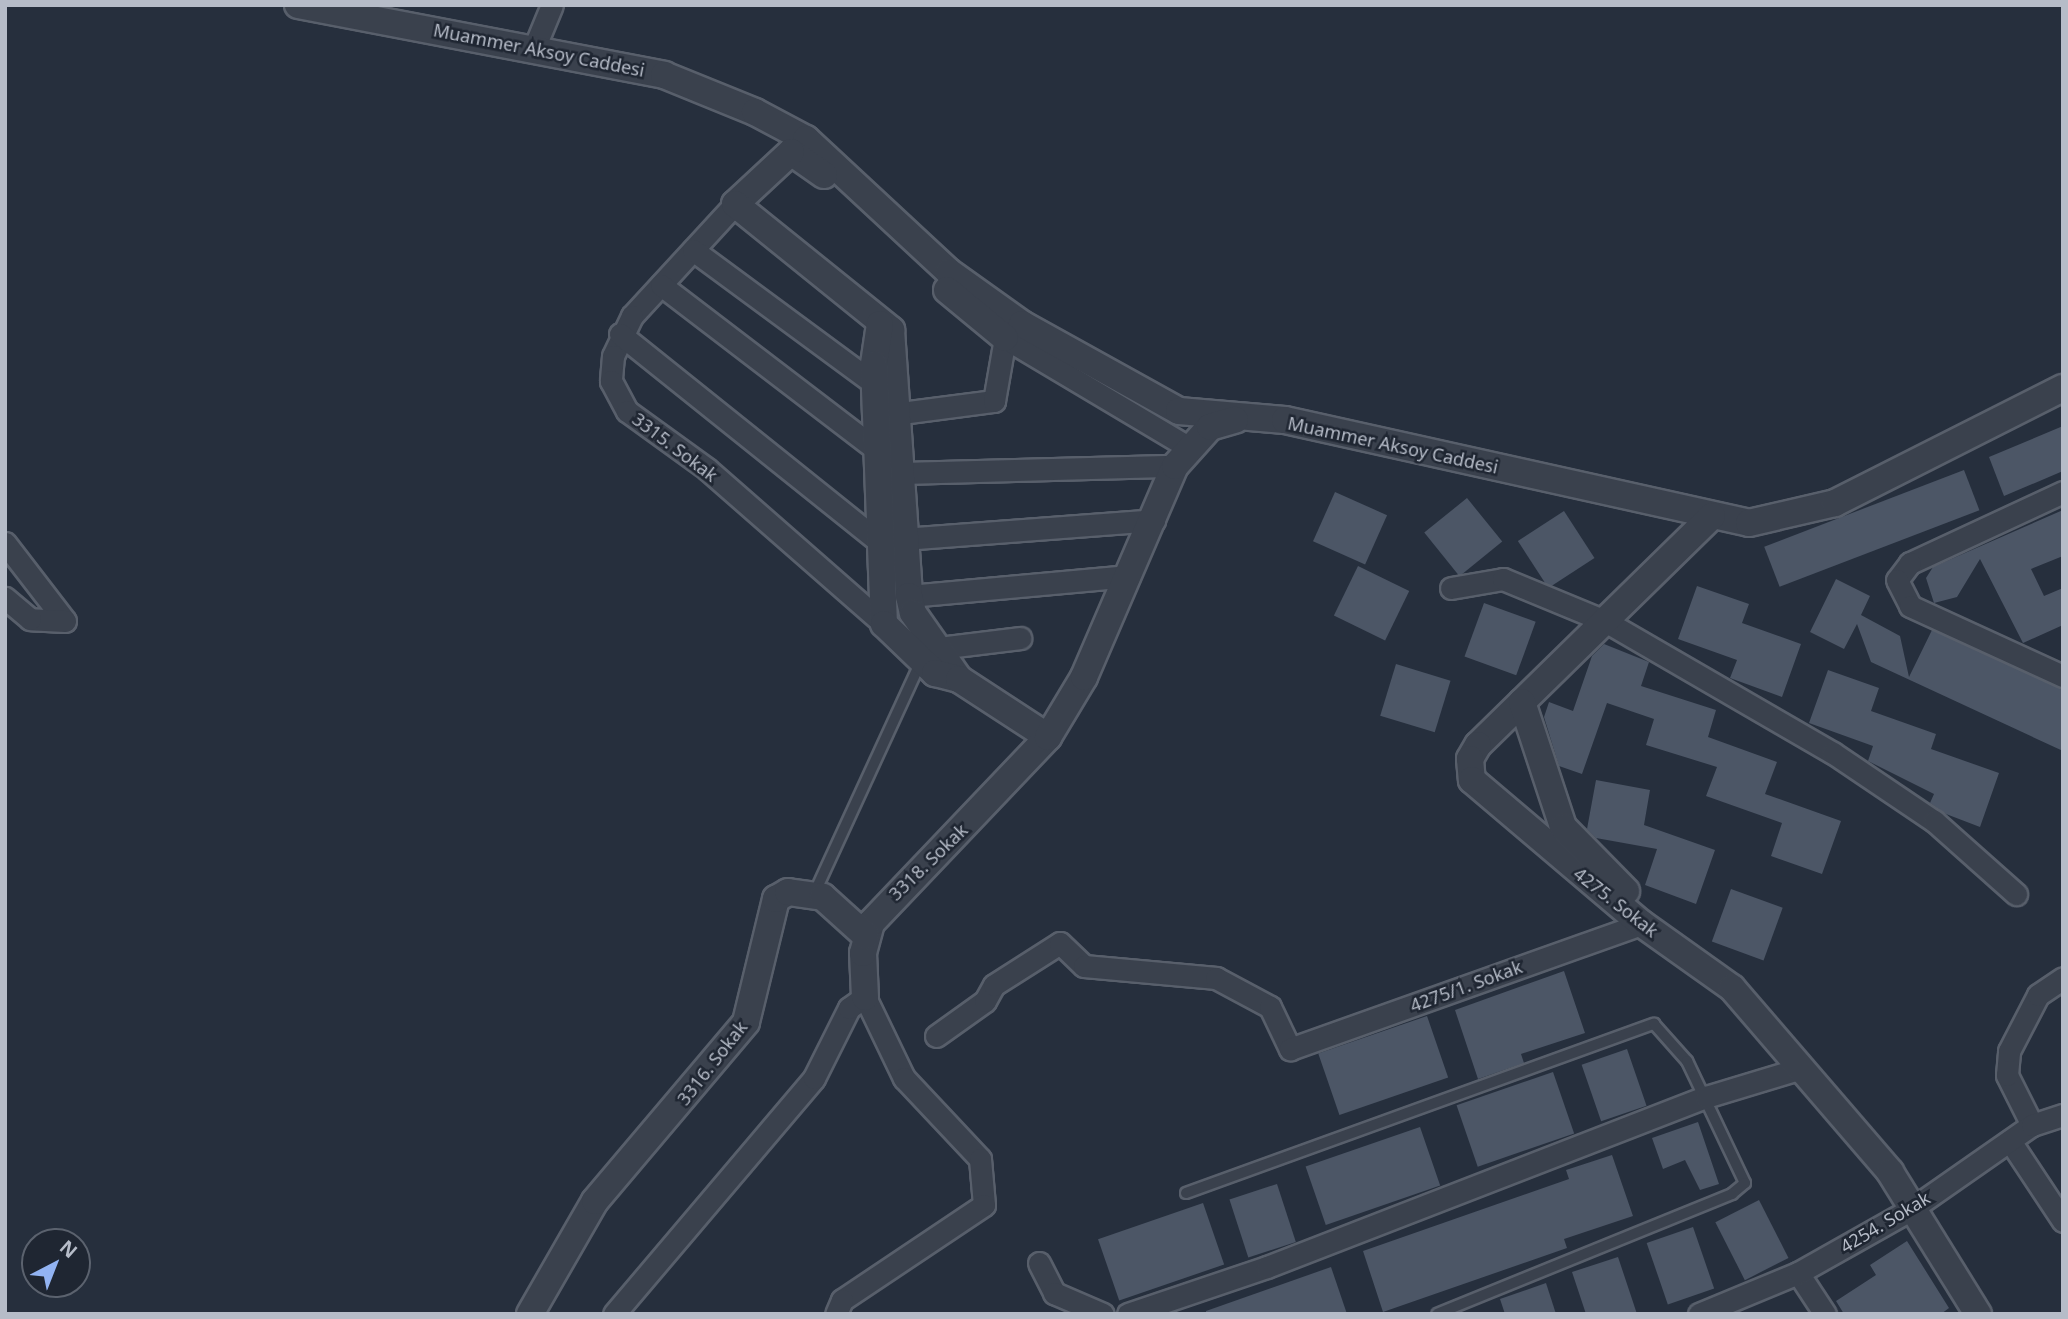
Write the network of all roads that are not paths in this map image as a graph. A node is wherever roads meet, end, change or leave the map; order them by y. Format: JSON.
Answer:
{"nodes":[{"id":1,"x":298,"y":5,"type":"edge"},
{"id":2,"x":552,"y":5,"type":"edge"},
{"id":3,"x":535,"y":46,"type":"junction"},
{"id":4,"x":735,"y":204,"type":"junction"},
{"id":5,"x":692,"y":250,"type":"junction"},
{"id":6,"x":661,"y":285,"type":"junction"},
{"id":7,"x":880,"y":324,"type":"junction"},
{"id":8,"x":620,"y":334,"type":"junction"},
{"id":9,"x":1005,"y":338,"type":"junction"},
{"id":10,"x":875,"y":384,"type":"junction"},
{"id":11,"x":2063,"y":388,"type":"edge"},
{"id":12,"x":901,"y":412,"type":"junction"},
{"id":13,"x":1235,"y":420,"type":"junction"},
{"id":14,"x":877,"y":450,"type":"junction"},
{"id":15,"x":1181,"y":457,"type":"junction"},
{"id":16,"x":902,"y":473,"type":"junction"},
{"id":17,"x":2063,"y":492,"type":"edge"},
{"id":18,"x":1712,"y":516,"type":"junction"},
{"id":19,"x":1154,"y":520,"type":"junction"},
{"id":20,"x":892,"y":540,"type":"junction"},
{"id":21,"x":5,"y":543,"type":"edge"},
{"id":22,"x":1129,"y":576,"type":"junction"},
{"id":23,"x":1451,"y":588,"type":"dead end"},
{"id":24,"x":909,"y":596,"type":"junction"},
{"id":25,"x":5,"y":598,"type":"edge"},
{"id":26,"x":1605,"y":621,"type":"junction"},
{"id":27,"x":884,"y":624,"type":"junction"},
{"id":28,"x":1020,"y":638,"type":"dead end"},
{"id":29,"x":930,"y":654,"type":"junction"},
{"id":30,"x":2063,"y":676,"type":"edge"},
{"id":31,"x":1522,"y":702,"type":"junction"},
{"id":32,"x":1048,"y":737,"type":"junction"},
{"id":33,"x":814,"y":894,"type":"junction"},
{"id":34,"x":2016,"y":894,"type":"dead end"},
{"id":35,"x":1642,"y":924,"type":"junction"},
{"id":36,"x":866,"y":936,"type":"junction"},
{"id":37,"x":2063,"y":978,"type":"edge"},
{"id":38,"x":1732,"y":988,"type":"junction"},
{"id":39,"x":865,"y":997,"type":"junction"},
{"id":40,"x":936,"y":1037,"type":"dead end"},
{"id":41,"x":1802,"y":1068,"type":"junction"},
{"id":42,"x":1706,"y":1097,"type":"junction"},
{"id":43,"x":2063,"y":1115,"type":"edge"},
{"id":44,"x":2032,"y":1125,"type":"junction"},
{"id":45,"x":2010,"y":1140,"type":"junction"},
{"id":46,"x":1185,"y":1193,"type":"dead end"},
{"id":47,"x":1910,"y":1210,"type":"junction"},
{"id":48,"x":2063,"y":1220,"type":"edge"},
{"id":49,"x":1040,"y":1263,"type":"dead end"},
{"id":50,"x":1798,"y":1272,"type":"junction"},
{"id":51,"x":530,"y":1314,"type":"edge"},
{"id":52,"x":614,"y":1314,"type":"edge"},
{"id":53,"x":836,"y":1314,"type":"edge"},
{"id":54,"x":1103,"y":1314,"type":"edge"},
{"id":55,"x":1128,"y":1314,"type":"edge"},
{"id":56,"x":1437,"y":1314,"type":"edge"},
{"id":57,"x":1699,"y":1314,"type":"edge"},
{"id":58,"x":1825,"y":1314,"type":"edge"},
{"id":59,"x":1978,"y":1314,"type":"edge"}],
"edges":[{"from":1,"to":3,"type":"street","name":"Muammer Aksoy Caddesi"},
{"from":2,"to":3,"type":"street"},
{"from":3,"to":13,"type":"street","name":"Muammer Aksoy Caddesi"},
{"from":4,"to":5,"type":"street","name":"3315. Sokak"},
{"from":4,"to":7,"type":"street"},
{"from":4,"to":9,"type":"street"},
{"from":5,"to":6,"type":"street","name":"3315. Sokak"},
{"from":5,"to":10,"type":"street"},
{"from":6,"to":8,"type":"street","name":"3315. Sokak"},
{"from":6,"to":14,"type":"street"},
{"from":7,"to":10,"type":"street"},
{"from":7,"to":12,"type":"street"},
{"from":8,"to":20,"type":"street"},
{"from":8,"to":27,"type":"street","name":"3315. Sokak"},
{"from":9,"to":12,"type":"street"},
{"from":9,"to":15,"type":"street"},
{"from":10,"to":14,"type":"street"},
{"from":11,"to":18,"type":"street","name":"Muammer Aksoy Caddesi"},
{"from":12,"to":16,"type":"street"},
{"from":13,"to":15,"type":"street"},
{"from":13,"to":18,"type":"street","name":"Muammer Aksoy Caddesi"},
{"from":14,"to":20,"type":"street"},
{"from":15,"to":16,"type":"street"},
{"from":15,"to":19,"type":"street","name":"3318. Sokak"},
{"from":16,"to":20,"type":"street"},
{"from":17,"to":30,"type":"street"},
{"from":18,"to":26,"type":"street","name":"4275. Sokak"},
{"from":19,"to":20,"type":"street"},
{"from":19,"to":22,"type":"street","name":"3318. Sokak"},
{"from":20,"to":24,"type":"street"},
{"from":20,"to":27,"type":"street"},
{"from":21,"to":25,"type":"street"},
{"from":22,"to":24,"type":"street"},
{"from":22,"to":32,"type":"street","name":"3318. Sokak"},
{"from":23,"to":26,"type":"street"},
{"from":24,"to":29,"type":"street"},
{"from":26,"to":31,"type":"street","name":"4275. Sokak"},
{"from":26,"to":34,"type":"street"},
{"from":27,"to":29,"type":"street"},
{"from":28,"to":29,"type":"street"},
{"from":29,"to":32,"type":"street"},
{"from":29,"to":33,"type":"lane"},
{"from":31,"to":35,"type":"street","name":"4275. Sokak"},
{"from":31,"to":38,"type":"street"},
{"from":32,"to":36,"type":"street","name":"3318. Sokak"},
{"from":33,"to":36,"type":"street"},
{"from":33,"to":51,"type":"street","name":"3316. Sokak"},
{"from":35,"to":38,"type":"street","name":"4275. Sokak"},
{"from":35,"to":40,"type":"street","name":"4275/1. Sokak"},
{"from":36,"to":39,"type":"street"},
{"from":37,"to":44,"type":"street"},
{"from":38,"to":41,"type":"street","name":"4275. Sokak"},
{"from":39,"to":52,"type":"street"},
{"from":39,"to":53,"type":"street"},
{"from":41,"to":42,"type":"street"},
{"from":41,"to":47,"type":"street","name":"4275. Sokak"},
{"from":42,"to":46,"type":"lane"},
{"from":42,"to":55,"type":"street"},
{"from":42,"to":56,"type":"lane"},
{"from":43,"to":44,"type":"street","name":"4254. Sokak"},
{"from":44,"to":45,"type":"street","name":"4254. Sokak"},
{"from":45,"to":47,"type":"street","name":"4254. Sokak"},
{"from":45,"to":48,"type":"street"},
{"from":47,"to":50,"type":"street","name":"4254. Sokak"},
{"from":47,"to":59,"type":"street","name":"4275. Sokak"},
{"from":49,"to":54,"type":"street"},
{"from":50,"to":57,"type":"street","name":"4254. Sokak"},
{"from":50,"to":58,"type":"street"}]}
